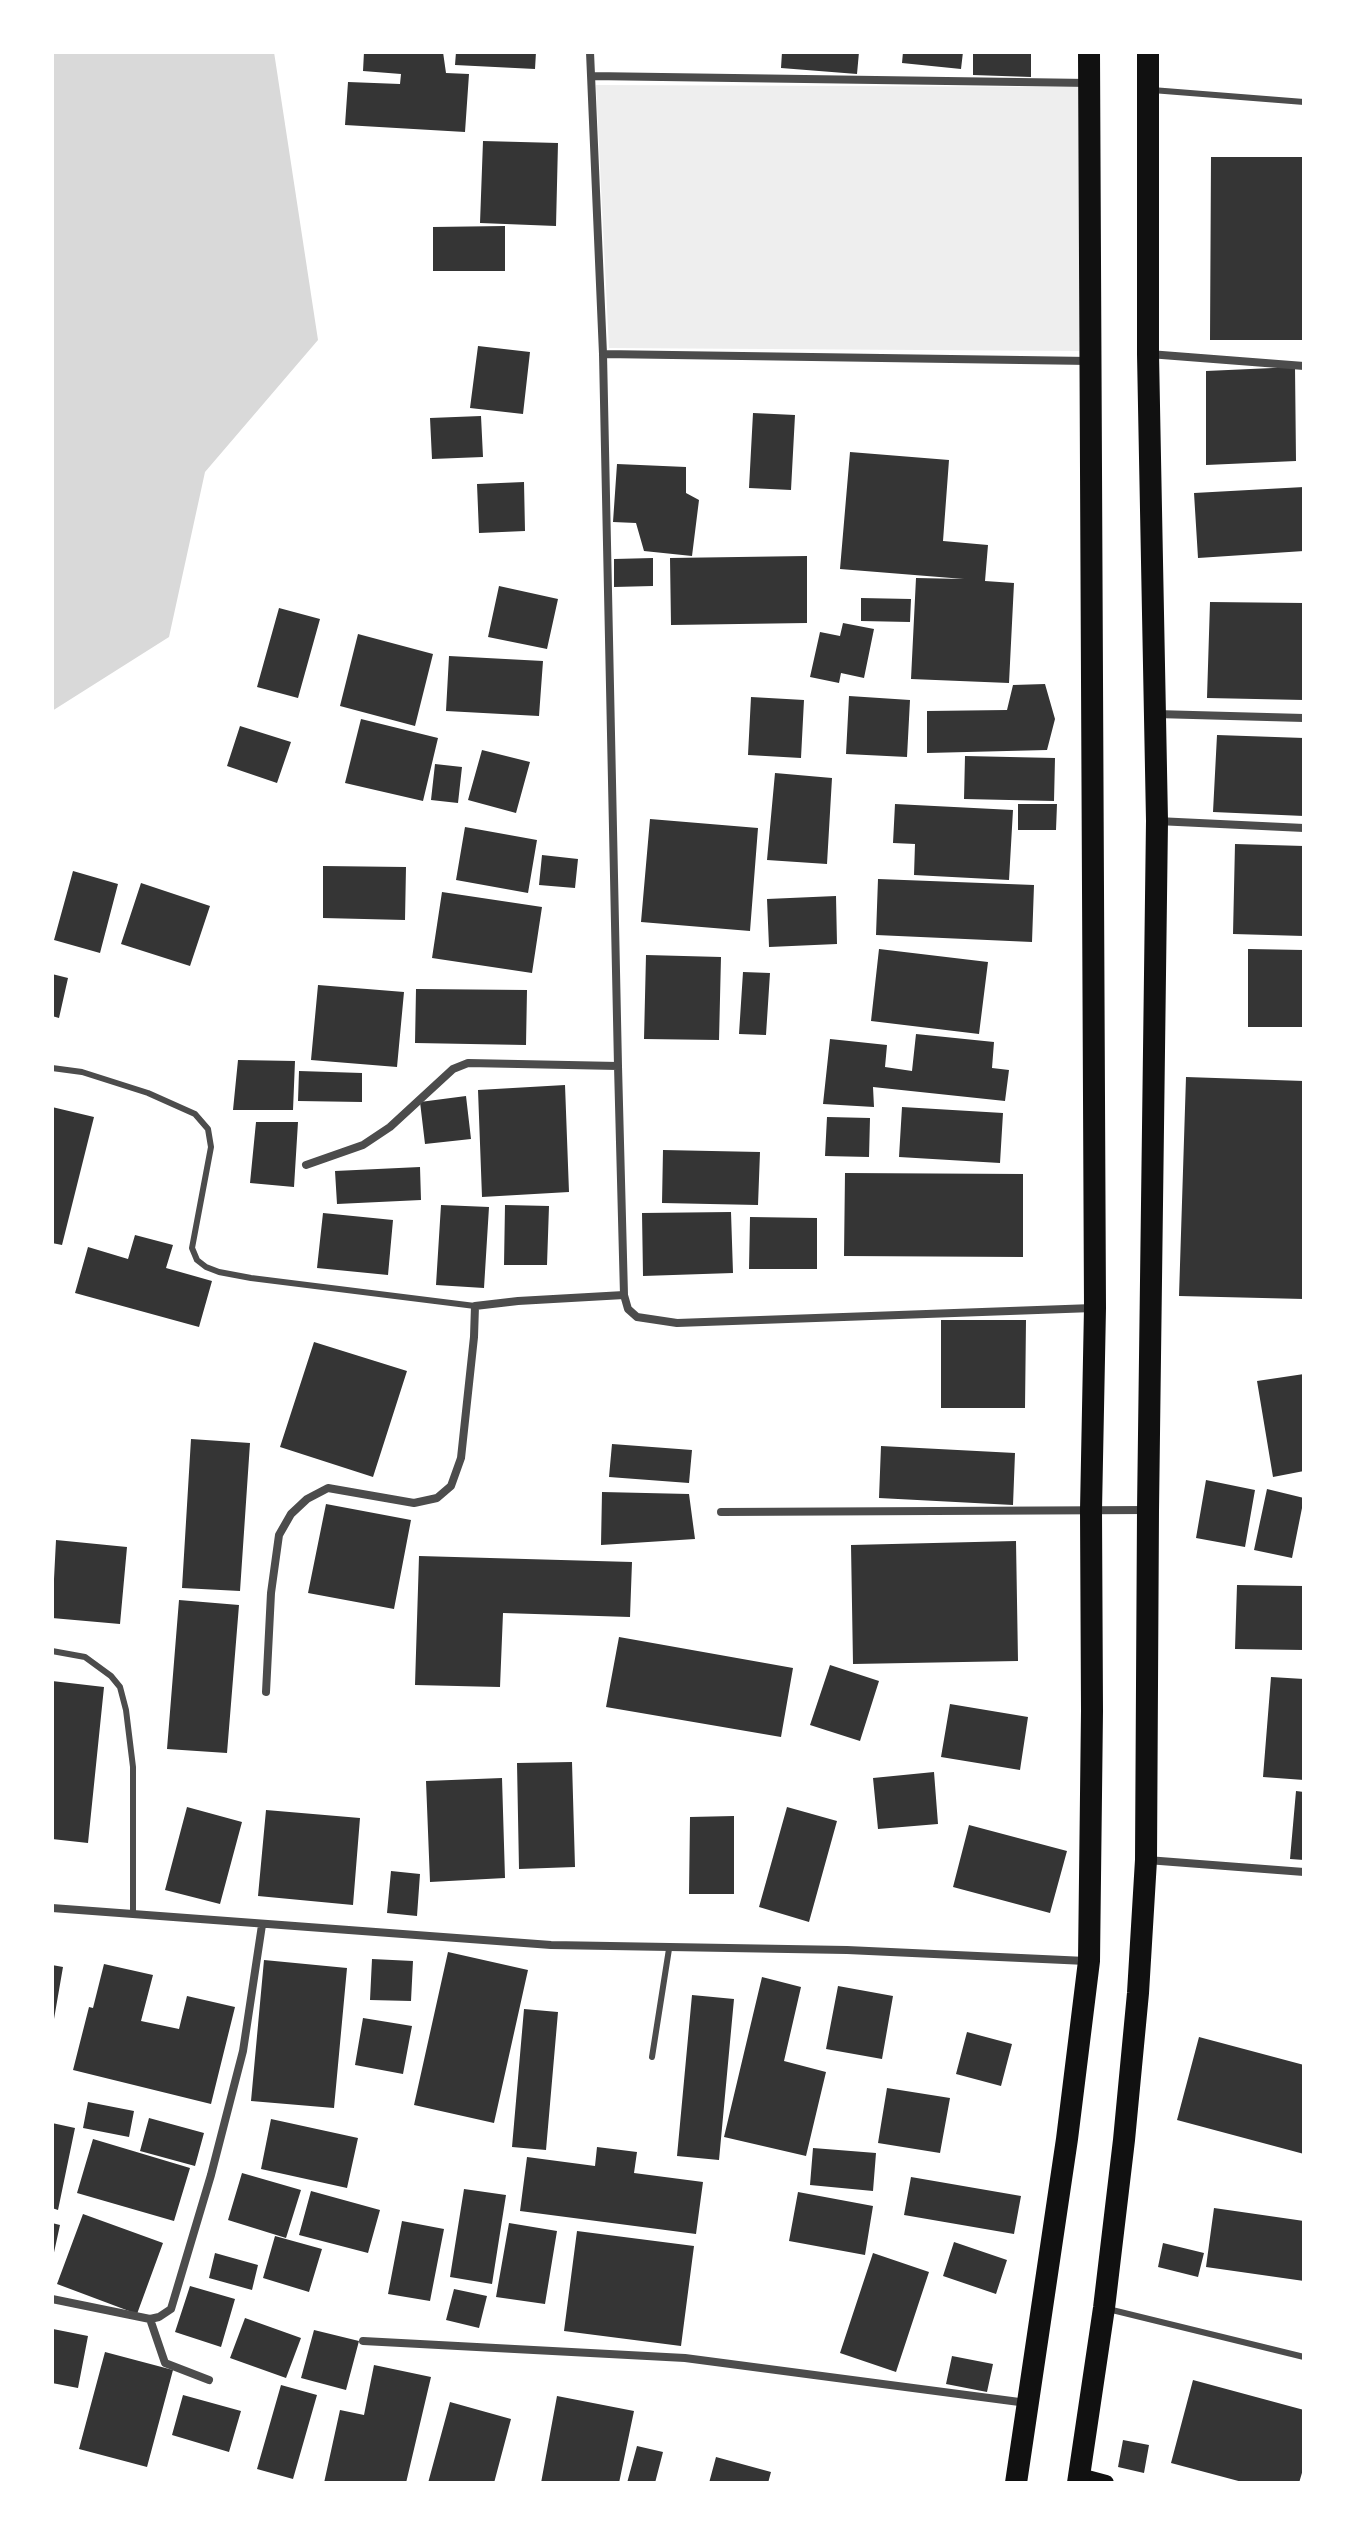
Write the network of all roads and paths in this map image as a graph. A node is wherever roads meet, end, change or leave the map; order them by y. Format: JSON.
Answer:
{"nodes":[{"id":1,"x":590,"y":52,"type":"edge"},
{"id":2,"x":1089,"y":52,"type":"edge"},
{"id":3,"x":1148,"y":52,"type":"edge"},
{"id":4,"x":591,"y":76,"type":"junction"},
{"id":5,"x":1090,"y":83,"type":"junction"},
{"id":6,"x":1149,"y":90,"type":"junction"},
{"id":7,"x":1304,"y":102,"type":"edge"},
{"id":8,"x":603,"y":354,"type":"junction"},
{"id":9,"x":1148,"y":354,"type":"junction"},
{"id":10,"x":1091,"y":361,"type":"junction"},
{"id":11,"x":1304,"y":366,"type":"edge"},
{"id":12,"x":1155,"y":714,"type":"junction"},
{"id":13,"x":1304,"y":718,"type":"edge"},
{"id":14,"x":1157,"y":821,"type":"junction"},
{"id":15,"x":1304,"y":828,"type":"edge"},
{"id":16,"x":618,"y":1066,"type":"junction"},
{"id":17,"x":52,"y":1068,"type":"edge"},
{"id":18,"x":306,"y":1165,"type":"dead end"},
{"id":19,"x":624,"y":1295,"type":"junction"},
{"id":20,"x":475,"y":1306,"type":"junction"},
{"id":21,"x":1095,"y":1308,"type":"junction"},
{"id":22,"x":1091,"y":1510,"type":"junction"},
{"id":23,"x":1148,"y":1510,"type":"junction"},
{"id":24,"x":721,"y":1512,"type":"dead end"},
{"id":25,"x":52,"y":1651,"type":"edge"},
{"id":26,"x":266,"y":1692,"type":"dead end"},
{"id":27,"x":1146,"y":1860,"type":"junction"},
{"id":28,"x":1304,"y":1872,"type":"edge"},
{"id":29,"x":52,"y":1908,"type":"edge"},
{"id":30,"x":133,"y":1914,"type":"junction"},
{"id":31,"x":262,"y":1925,"type":"junction"},
{"id":32,"x":669,"y":1949,"type":"junction"},
{"id":33,"x":1089,"y":1961,"type":"junction"},
{"id":34,"x":652,"y":2057,"type":"dead end"},
{"id":35,"x":52,"y":2299,"type":"edge"},
{"id":36,"x":1104,"y":2308,"type":"junction"},
{"id":37,"x":150,"y":2319,"type":"junction"},
{"id":38,"x":363,"y":2341,"type":"dead end"},
{"id":39,"x":1304,"y":2357,"type":"edge"},
{"id":40,"x":209,"y":2380,"type":"dead end"},
{"id":41,"x":1028,"y":2403,"type":"junction"},
{"id":42,"x":1079,"y":2479,"type":"edge"},
{"id":43,"x":1016,"y":2483,"type":"edge"},
{"id":44,"x":1106,"y":2483,"type":"edge"}],
"edges":[{"from":1,"to":4,"type":"street"},
{"from":2,"to":5,"type":"highway"},
{"from":3,"to":6,"type":"highway"},
{"from":4,"to":5,"type":"street"},
{"from":4,"to":8,"type":"street"},
{"from":5,"to":10,"type":"highway"},
{"from":6,"to":7,"type":"lane"},
{"from":6,"to":9,"type":"highway"},
{"from":8,"to":10,"type":"street"},
{"from":8,"to":16,"type":"street"},
{"from":9,"to":11,"type":"street"},
{"from":9,"to":12,"type":"highway"},
{"from":10,"to":21,"type":"highway"},
{"from":12,"to":13,"type":"street"},
{"from":12,"to":14,"type":"highway"},
{"from":14,"to":15,"type":"street"},
{"from":14,"to":23,"type":"highway"},
{"from":16,"to":18,"type":"street"},
{"from":16,"to":19,"type":"street"},
{"from":17,"to":20,"type":"lane"},
{"from":19,"to":20,"type":"street"},
{"from":19,"to":21,"type":"street"},
{"from":20,"to":26,"type":"street"},
{"from":21,"to":22,"type":"highway"},
{"from":22,"to":23,"type":"street"},
{"from":22,"to":24,"type":"street"},
{"from":22,"to":33,"type":"highway"},
{"from":23,"to":27,"type":"highway"},
{"from":25,"to":30,"type":"lane"},
{"from":27,"to":28,"type":"street"},
{"from":27,"to":36,"type":"highway"},
{"from":29,"to":30,"type":"street"},
{"from":30,"to":31,"type":"street"},
{"from":31,"to":32,"type":"street"},
{"from":31,"to":37,"type":"street"},
{"from":32,"to":33,"type":"street"},
{"from":32,"to":34,"type":"lane"},
{"from":33,"to":41,"type":"highway"},
{"from":35,"to":37,"type":"street"},
{"from":36,"to":39,"type":"lane"},
{"from":36,"to":42,"type":"highway"},
{"from":37,"to":40,"type":"street"},
{"from":38,"to":41,"type":"street"},
{"from":41,"to":43,"type":"highway"},
{"from":42,"to":44,"type":"main road"}]}
